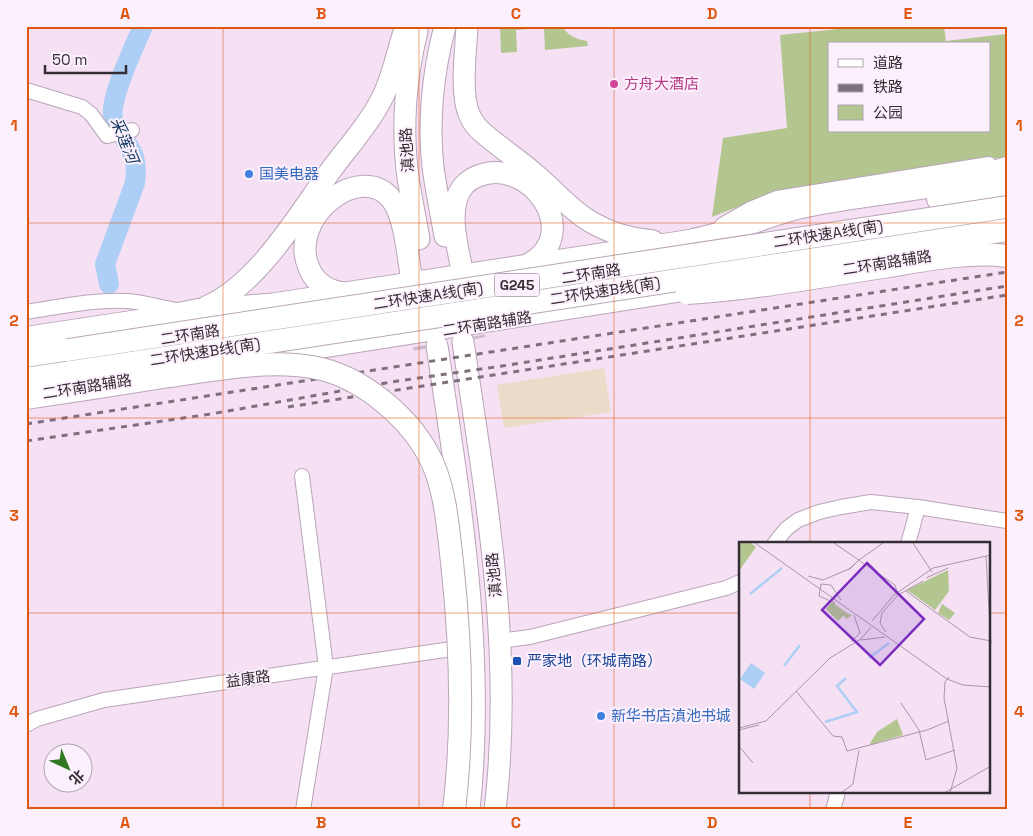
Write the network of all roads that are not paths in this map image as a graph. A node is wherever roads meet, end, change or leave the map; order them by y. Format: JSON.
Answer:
{"nodes":[{"id":1,"x":467,"y":26,"type":"edge"},
{"id":2,"x":409,"y":27,"type":"edge"},
{"id":3,"x":441,"y":32,"type":"edge"},
{"id":4,"x":26,"y":90,"type":"edge"},
{"id":5,"x":132,"y":130,"type":"dead end"},
{"id":6,"x":1007,"y":160,"type":"edge"},
{"id":7,"x":1007,"y":168,"type":"edge"},
{"id":8,"x":1007,"y":189,"type":"edge"},
{"id":9,"x":1007,"y":209,"type":"edge"},
{"id":10,"x":806,"y":213,"type":"junction"},
{"id":11,"x":1007,"y":228,"type":"edge"},
{"id":12,"x":703,"y":238,"type":"junction"},
{"id":13,"x":816,"y":240,"type":"junction"},
{"id":14,"x":1007,"y":244,"type":"edge"},
{"id":15,"x":1007,"y":256,"type":"edge"},
{"id":16,"x":527,"y":266,"type":"junction"},
{"id":17,"x":344,"y":293,"type":"junction"},
{"id":18,"x":589,"y":294,"type":"junction"},
{"id":19,"x":198,"y":310,"type":"junction"},
{"id":20,"x":26,"y":312,"type":"edge"},
{"id":21,"x":26,"y":338,"type":"edge"},
{"id":22,"x":469,"y":341,"type":"tunnel mouth"},
{"id":23,"x":431,"y":347,"type":"tunnel mouth"},
{"id":24,"x":101,"y":349,"type":"junction"},
{"id":25,"x":26,"y":358,"type":"edge"},
{"id":26,"x":26,"y":378,"type":"edge"},
{"id":27,"x":26,"y":397,"type":"edge"},
{"id":28,"x":302,"y":476,"type":"dead end"},
{"id":29,"x":918,"y":507,"type":"junction"},
{"id":30,"x":1007,"y":521,"type":"edge"},
{"id":31,"x":776,"y":542,"type":"edge"},
{"id":32,"x":909,"y":542,"type":"edge"},
{"id":33,"x":739,"y":582,"type":"edge"},
{"id":34,"x":499,"y":641,"type":"junction"},
{"id":35,"x":473,"y":646,"type":"junction"},
{"id":36,"x":326,"y":667,"type":"junction"},
{"id":37,"x":26,"y":725,"type":"edge"},
{"id":38,"x":837,"y":794,"type":"edge"},
{"id":39,"x":303,"y":810,"type":"edge"},
{"id":40,"x":454,"y":810,"type":"edge"},
{"id":41,"x":469,"y":810,"type":"edge"},
{"id":42,"x":495,"y":810,"type":"edge"},
{"id":43,"x":833,"y":810,"type":"edge"}],
"edges":[{"from":1,"to":12,"type":"main road"},
{"from":2,"to":17,"type":"main road","name":"滇池路"},
{"from":2,"to":19,"type":"main road"},
{"from":3,"to":16,"type":"main road","name":"滇池路"},
{"from":4,"to":5,"type":"street"},
{"from":6,"to":12,"type":"street"},
{"from":7,"to":10,"type":"highway"},
{"from":8,"to":10,"type":"highway"},
{"from":9,"to":13,"type":"main road","name":"二环南路","number":"G245"},
{"from":9,"to":25,"type":"highway","name":"二环快速A线(南)","bridge":true},
{"from":10,"to":12,"type":"highway"},
{"from":11,"to":18,"type":"highway","name":"二环快速B线(南)","bridge":true},
{"from":11,"to":26,"type":"main road","name":"二环南路","number":"G245"},
{"from":12,"to":13,"type":"main road"},
{"from":12,"to":16,"type":"main road"},
{"from":13,"to":24,"type":"main road","name":"二环南路","number":"G245"},
{"from":14,"to":27,"type":"street","name":"二环南路辅路"},
{"from":15,"to":18,"type":"highway","bridge":true},
{"from":16,"to":17,"type":"main road"},
{"from":17,"to":19,"type":"main road"},
{"from":18,"to":26,"type":"highway","name":"二环快速B线(南)","bridge":true},
{"from":19,"to":20,"type":"street"},
{"from":19,"to":21,"type":"highway"},
{"from":19,"to":24,"type":"main road"},
{"from":22,"to":34,"type":"main road","name":"滇池路"},
{"from":23,"to":35,"type":"main road","name":"滇池路"},
{"from":24,"to":25,"type":"main road","name":"二环南路","number":"G245"},
{"from":27,"to":40,"type":"highway","bridge":true},
{"from":28,"to":36,"type":"street"},
{"from":29,"to":30,"type":"street"},
{"from":29,"to":31,"type":"street"},
{"from":29,"to":32,"type":"street"},
{"from":33,"to":34,"type":"street"},
{"from":34,"to":42,"type":"main road","name":"滇池路"},
{"from":35,"to":36,"type":"street","name":"益康路"},
{"from":35,"to":41,"type":"main road","name":"滇池路"},
{"from":36,"to":37,"type":"street","name":"益康路"},
{"from":36,"to":39,"type":"street"},
{"from":38,"to":43,"type":"street"}]}
